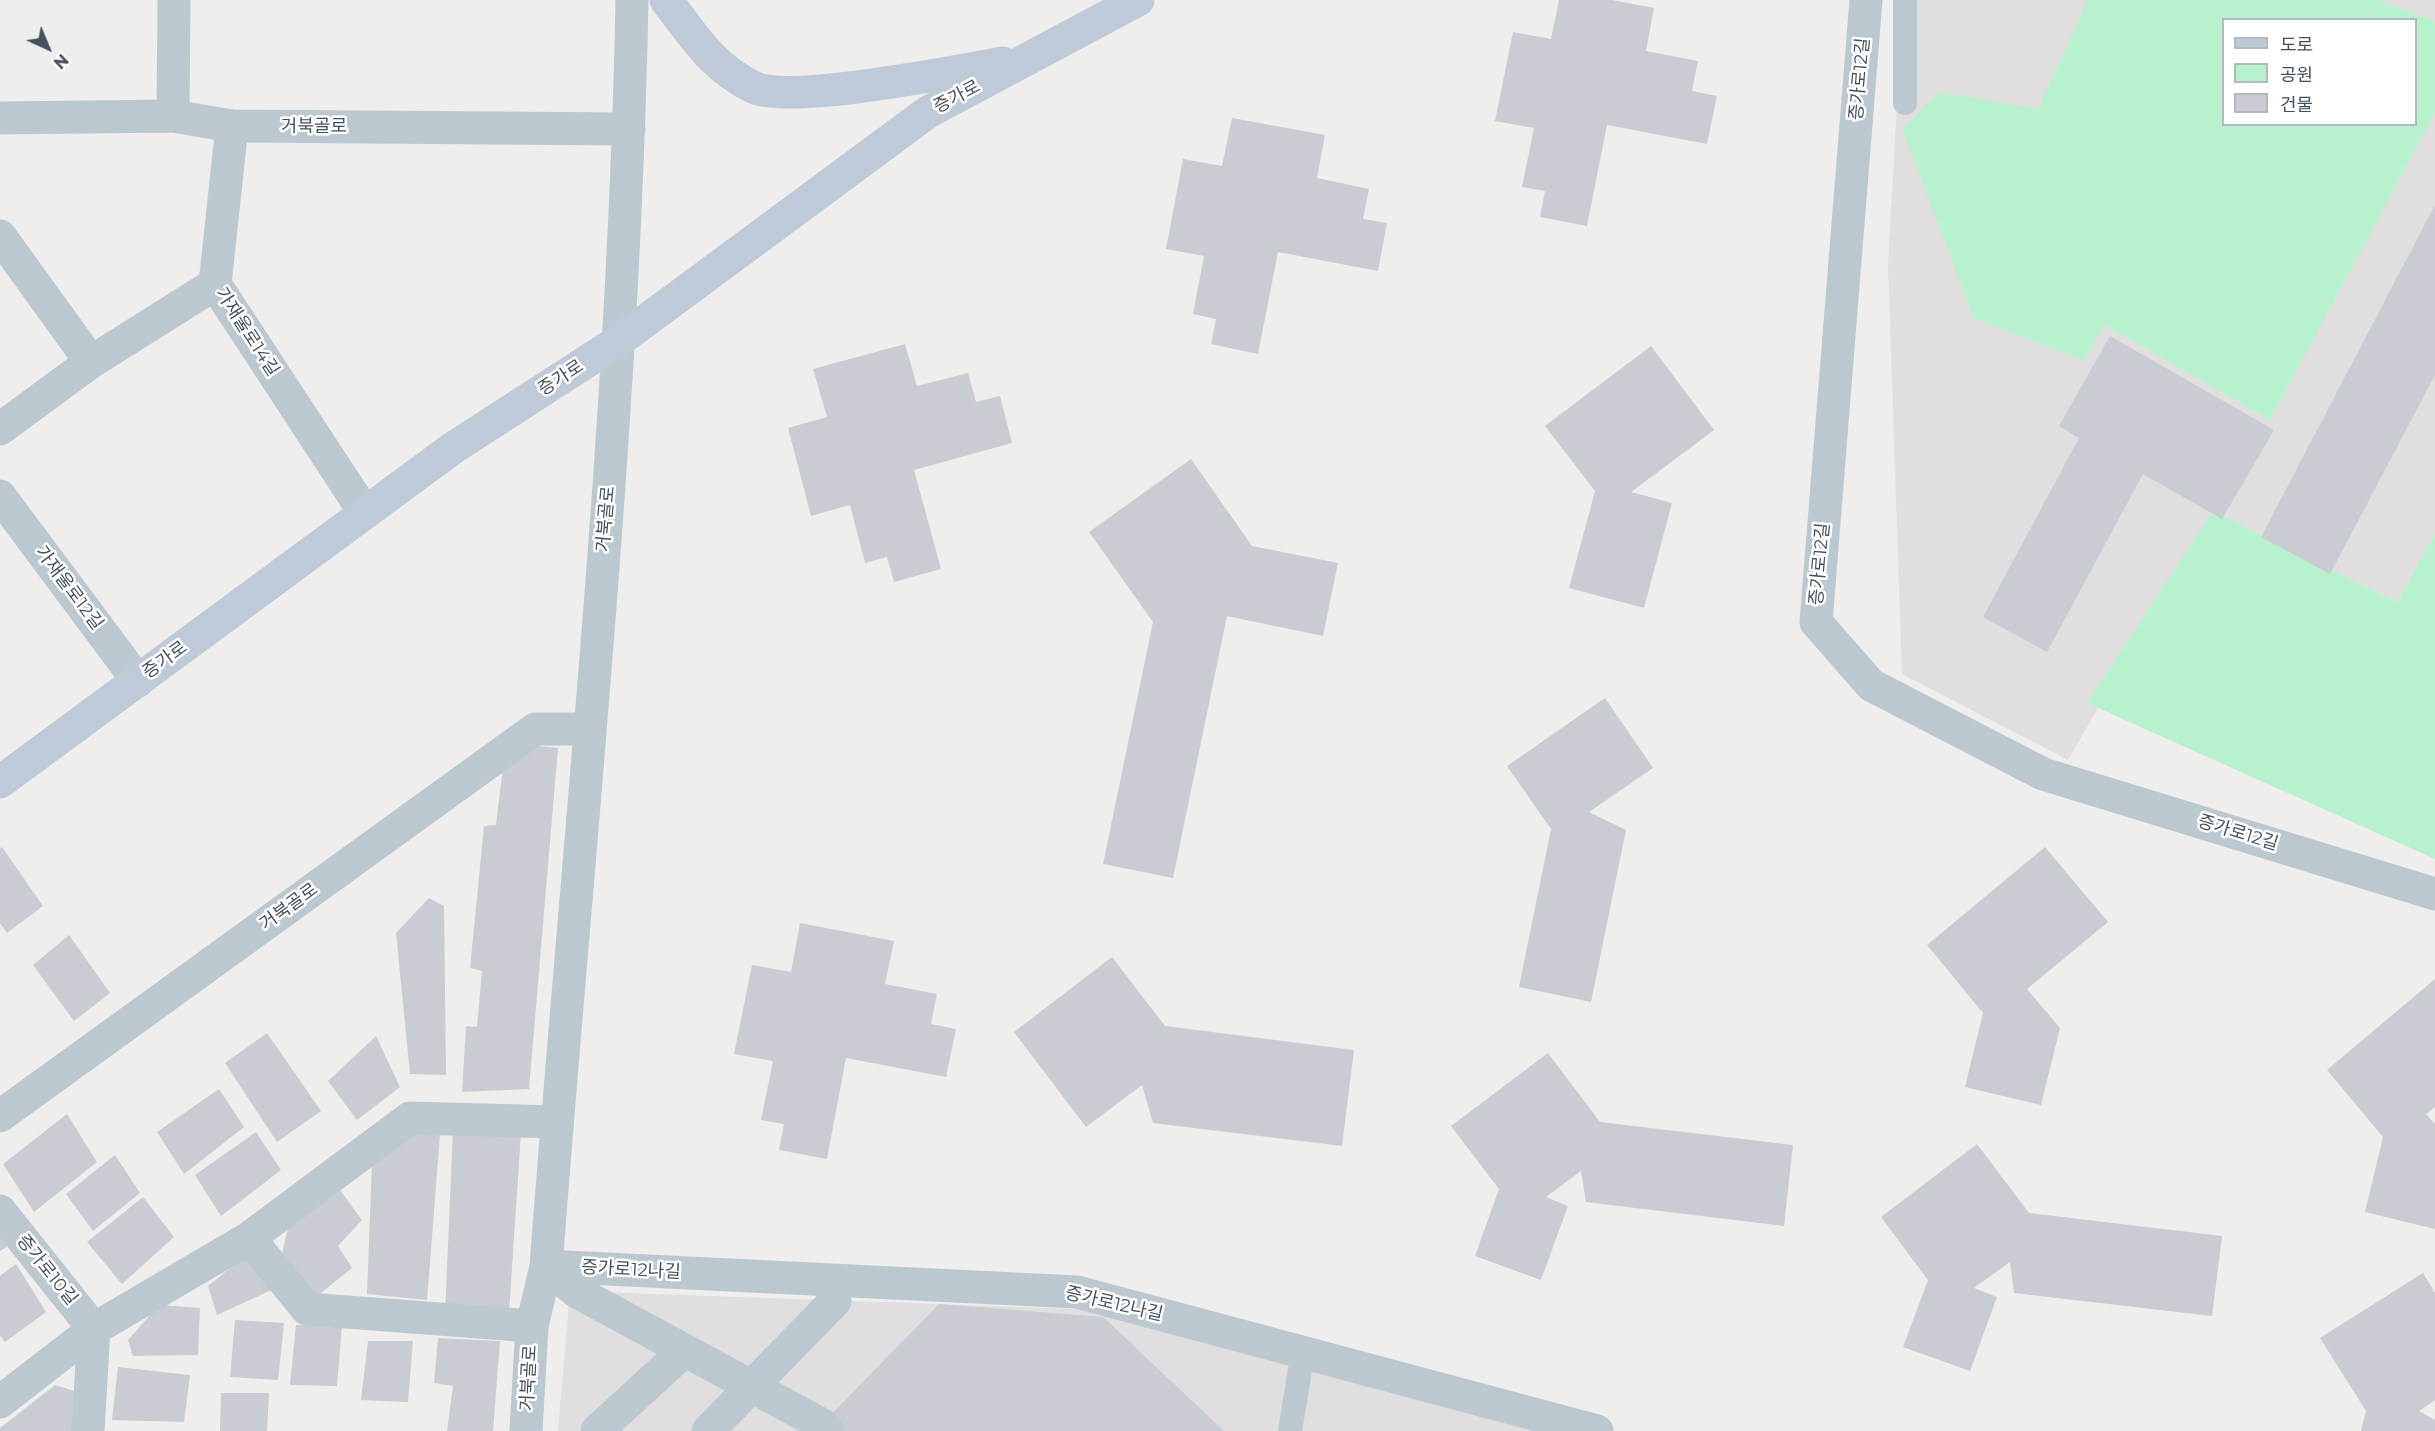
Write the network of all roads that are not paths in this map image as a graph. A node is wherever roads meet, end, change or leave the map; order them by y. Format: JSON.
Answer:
{"nodes":[{"id":1,"x":174,"y":0,"type":"edge"},
{"id":2,"x":632,"y":0,"type":"edge"},
{"id":3,"x":666,"y":0,"type":"edge"},
{"id":4,"x":1138,"y":0,"type":"edge"},
{"id":5,"x":1866,"y":0,"type":"edge"},
{"id":6,"x":1905,"y":0,"type":"edge"},
{"id":7,"x":1026,"y":60,"type":"junction"},
{"id":8,"x":1905,"y":103,"type":"dead end"},
{"id":9,"x":173,"y":116,"type":"junction"},
{"id":10,"x":0,"y":117,"type":"edge"},
{"id":11,"x":232,"y":126,"type":"junction"},
{"id":12,"x":629,"y":129,"type":"junction"},
{"id":13,"x":0,"y":236,"type":"edge"},
{"id":14,"x":215,"y":284,"type":"junction"},
{"id":15,"x":617,"y":342,"type":"junction"},
{"id":16,"x":91,"y":362,"type":"junction"},
{"id":17,"x":0,"y":429,"type":"edge"},
{"id":18,"x":0,"y":496,"type":"edge"},
{"id":19,"x":365,"y":513,"type":"junction"},
{"id":20,"x":138,"y":681,"type":"junction"},
{"id":21,"x":588,"y":729,"type":"junction"},
{"id":22,"x":0,"y":782,"type":"edge"},
{"id":23,"x":2435,"y":894,"type":"edge"},
{"id":24,"x":0,"y":1116,"type":"edge"},
{"id":25,"x":557,"y":1122,"type":"junction"},
{"id":26,"x":0,"y":1211,"type":"edge"},
{"id":27,"x":249,"y":1238,"type":"junction"},
{"id":28,"x":546,"y":1266,"type":"junction"},
{"id":29,"x":835,"y":1300,"type":"dead end"},
{"id":30,"x":532,"y":1326,"type":"junction"},
{"id":31,"x":94,"y":1329,"type":"junction"},
{"id":32,"x":684,"y":1351,"type":"junction"},
{"id":33,"x":1303,"y":1352,"type":"junction"},
{"id":34,"x":751,"y":1388,"type":"junction"},
{"id":35,"x":0,"y":1402,"type":"edge"},
{"id":36,"x":88,"y":1431,"type":"edge"},
{"id":37,"x":526,"y":1431,"type":"edge"},
{"id":38,"x":597,"y":1431,"type":"edge"},
{"id":39,"x":708,"y":1431,"type":"edge"},
{"id":40,"x":828,"y":1431,"type":"edge"},
{"id":41,"x":1290,"y":1431,"type":"edge"},
{"id":42,"x":1597,"y":1431,"type":"edge"}],
"edges":[{"from":1,"to":9,"type":"street"},
{"from":2,"to":12,"type":"street","name":"거북골로"},
{"from":3,"to":7,"type":"main road"},
{"from":4,"to":7,"type":"main road","name":"증가로"},
{"from":5,"to":23,"type":"street","name":"증가로12길"},
{"from":6,"to":8,"type":"lane"},
{"from":7,"to":15,"type":"main road","name":"증가로"},
{"from":9,"to":10,"type":"street","name":"거북골로"},
{"from":9,"to":11,"type":"street","name":"거북골로"},
{"from":11,"to":12,"type":"street","name":"거북골로"},
{"from":11,"to":14,"type":"street","name":"가재울로14길"},
{"from":12,"to":15,"type":"street","name":"거북골로"},
{"from":13,"to":16,"type":"street"},
{"from":14,"to":16,"type":"street"},
{"from":14,"to":19,"type":"street","name":"가재울로14길"},
{"from":15,"to":19,"type":"main road","name":"증가로"},
{"from":15,"to":21,"type":"street","name":"거북골로"},
{"from":16,"to":17,"type":"street"},
{"from":18,"to":20,"type":"street","name":"가재울로12길"},
{"from":19,"to":20,"type":"main road","name":"증가로"},
{"from":20,"to":22,"type":"main road","name":"증가로"},
{"from":21,"to":24,"type":"street","name":"거북골로"},
{"from":21,"to":25,"type":"street","name":"거북골로"},
{"from":25,"to":27,"type":"street"},
{"from":25,"to":28,"type":"street","name":"거북골로"},
{"from":26,"to":31,"type":"street","name":"증가로10길"},
{"from":27,"to":30,"type":"street","name":"거북골로"},
{"from":27,"to":31,"type":"street"},
{"from":28,"to":30,"type":"street","name":"거북골로"},
{"from":28,"to":32,"type":"street"},
{"from":28,"to":33,"type":"street","name":"증가로12나길"},
{"from":29,"to":34,"type":"street"},
{"from":30,"to":37,"type":"street","name":"거북골로"},
{"from":31,"to":35,"type":"street"},
{"from":31,"to":36,"type":"street"},
{"from":32,"to":34,"type":"street"},
{"from":32,"to":38,"type":"street"},
{"from":33,"to":41,"type":"lane"},
{"from":33,"to":42,"type":"street","name":"증가로12나길"},
{"from":34,"to":39,"type":"street"},
{"from":34,"to":40,"type":"street"}]}
